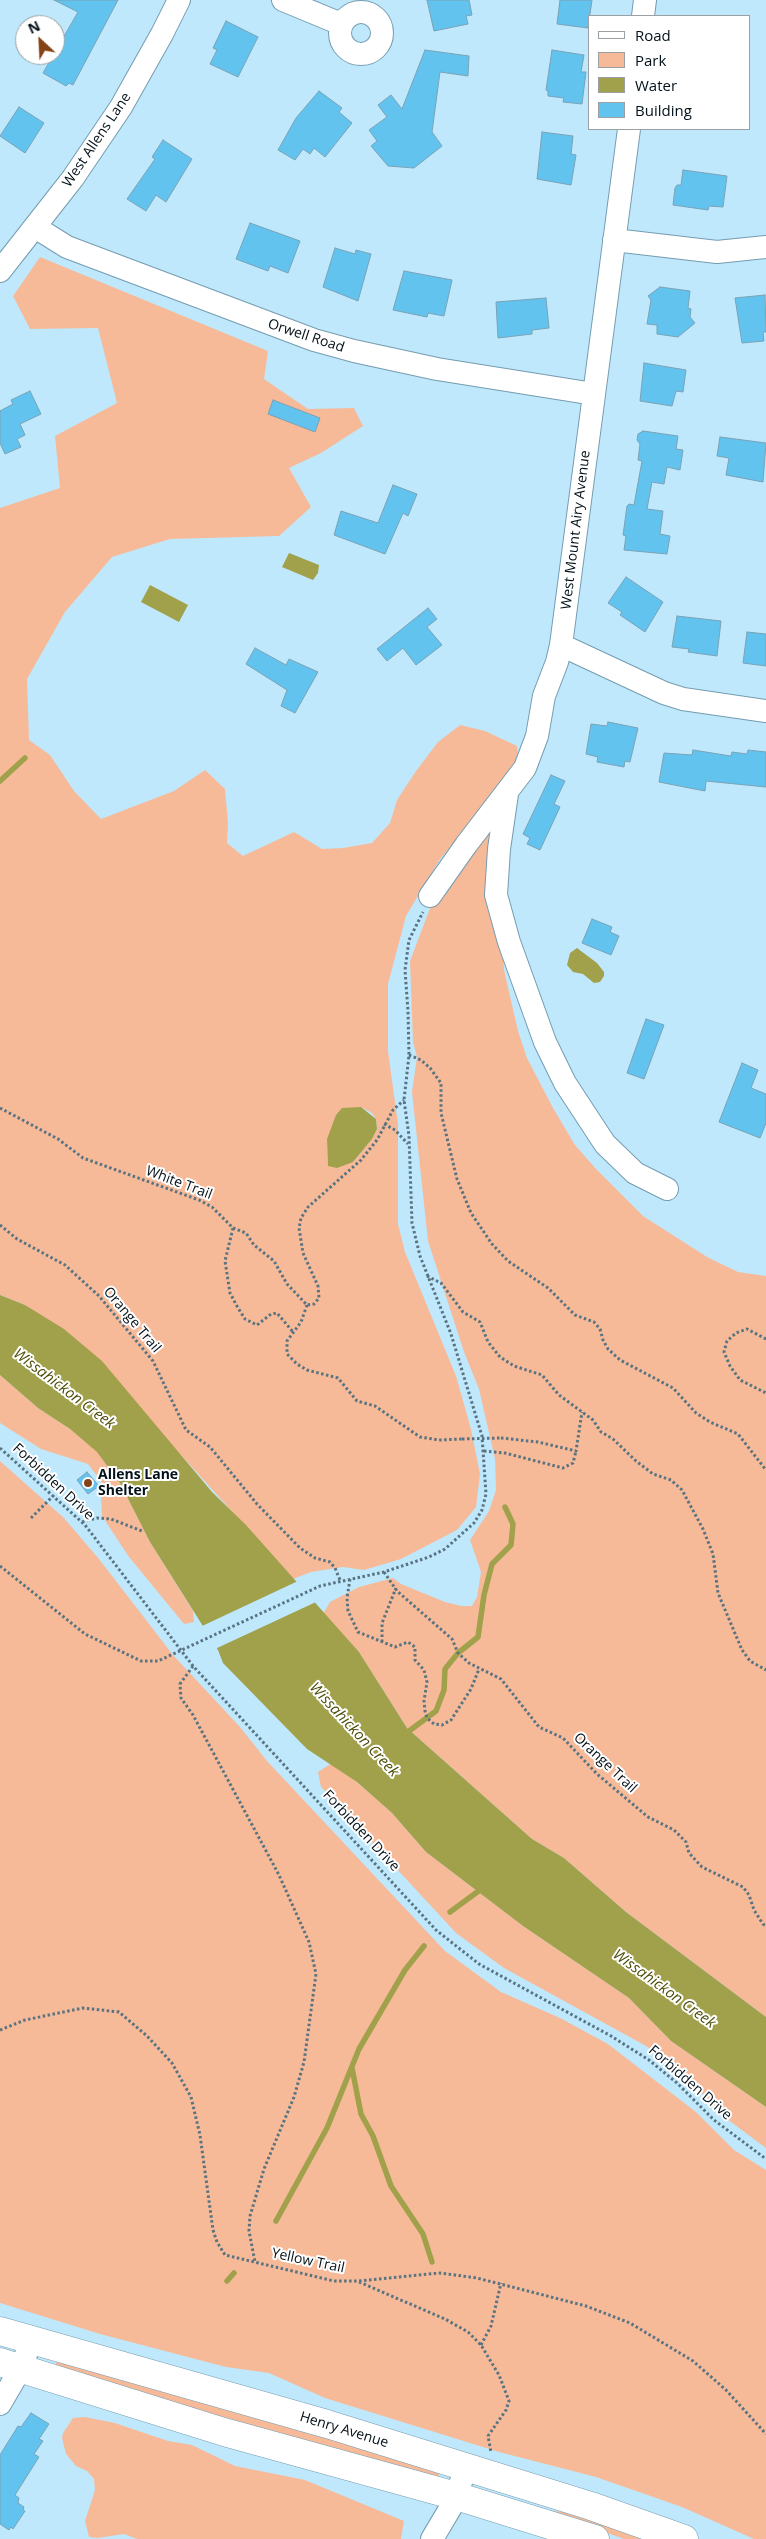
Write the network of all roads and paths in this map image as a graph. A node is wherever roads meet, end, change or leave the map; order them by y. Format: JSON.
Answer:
{"nodes":[{"id":1,"x":179,"y":0,"type":"edge"},
{"id":2,"x":283,"y":0,"type":"edge"},
{"id":3,"x":645,"y":0,"type":"edge"},
{"id":4,"x":643,"y":15,"type":"edge"},
{"id":5,"x":341,"y":24,"type":"dead end"},
{"id":6,"x":629,"y":130,"type":"edge"},
{"id":7,"x":35,"y":227,"type":"junction"},
{"id":8,"x":614,"y":240,"type":"junction"},
{"id":9,"x":766,"y":247,"type":"edge"},
{"id":10,"x":0,"y":271,"type":"edge"},
{"id":11,"x":594,"y":394,"type":"junction"},
{"id":12,"x":561,"y":645,"type":"junction"},
{"id":13,"x":766,"y":712,"type":"edge"},
{"id":14,"x":507,"y":793,"type":"junction"},
{"id":15,"x":430,"y":896,"type":"joint"},
{"id":16,"x":409,"y":1055,"type":"junction"},
{"id":17,"x":404,"y":1100,"type":"junction"},
{"id":18,"x":0,"y":1108,"type":"edge"},
{"id":19,"x":384,"y":1124,"type":"junction"},
{"id":20,"x":409,"y":1144,"type":"junction"},
{"id":21,"x":667,"y":1189,"type":"dead end"},
{"id":22,"x":0,"y":1225,"type":"edge"},
{"id":23,"x":233,"y":1228,"type":"junction"},
{"id":24,"x":427,"y":1276,"type":"junction"},
{"id":25,"x":307,"y":1305,"type":"junction"},
{"id":26,"x":293,"y":1332,"type":"junction"},
{"id":27,"x":766,"y":1339,"type":"edge"},
{"id":28,"x":766,"y":1393,"type":"edge"},
{"id":29,"x":582,"y":1412,"type":"junction"},
{"id":30,"x":0,"y":1448,"type":"edge"},
{"id":31,"x":484,"y":1451,"type":"junction"},
{"id":32,"x":576,"y":1451,"type":"junction"},
{"id":33,"x":766,"y":1470,"type":"edge"},
{"id":34,"x":54,"y":1495,"type":"junction"},
{"id":35,"x":32,"y":1518,"type":"dead end"},
{"id":36,"x":82,"y":1522,"type":"junction"},
{"id":37,"x":142,"y":1531,"type":"dead end"},
{"id":38,"x":0,"y":1566,"type":"edge"},
{"id":39,"x":384,"y":1572,"type":"junction"},
{"id":40,"x":340,"y":1580,"type":"junction"},
{"id":41,"x":350,"y":1580,"type":"junction"},
{"id":42,"x":396,"y":1588,"type":"junction"},
{"id":43,"x":382,"y":1642,"type":"junction"},
{"id":44,"x":182,"y":1650,"type":"junction"},
{"id":45,"x":193,"y":1666,"type":"junction"},
{"id":46,"x":479,"y":1669,"type":"junction"},
{"id":47,"x":766,"y":1670,"type":"edge"},
{"id":48,"x":766,"y":1926,"type":"edge"},
{"id":49,"x":0,"y":2030,"type":"edge"},
{"id":50,"x":766,"y":2159,"type":"edge"},
{"id":51,"x":255,"y":2262,"type":"junction"},
{"id":52,"x":358,"y":2281,"type":"junction"},
{"id":53,"x":502,"y":2283,"type":"junction"},
{"id":54,"x":0,"y":2332,"type":"edge"},
{"id":55,"x":31,"y":2341,"type":"junction"},
{"id":56,"x":481,"y":2345,"type":"junction"},
{"id":57,"x":10,"y":2365,"type":"edge"},
{"id":58,"x":0,"y":2404,"type":"edge"},
{"id":59,"x":766,"y":2434,"type":"edge"},
{"id":60,"x":475,"y":2471,"type":"junction"},
{"id":61,"x":456,"y":2496,"type":"junction"},
{"id":62,"x":432,"y":2539,"type":"edge"},
{"id":63,"x":595,"y":2539,"type":"edge"},
{"id":64,"x":684,"y":2539,"type":"edge"}],
"edges":[{"from":1,"to":7,"type":"street","name":"West Allens Lane"},
{"from":2,"to":5,"type":"street"},
{"from":3,"to":4,"type":"street"},
{"from":6,"to":8,"type":"street","name":"West Mount Airy Avenue"},
{"from":7,"to":10,"type":"street","name":"West Allens Lane"},
{"from":7,"to":11,"type":"street","name":"Orwell Road"},
{"from":8,"to":9,"type":"street"},
{"from":8,"to":11,"type":"street","name":"West Mount Airy Avenue"},
{"from":11,"to":12,"type":"street","name":"West Mount Airy Avenue"},
{"from":12,"to":13,"type":"street"},
{"from":12,"to":14,"type":"street","name":"West Mount Airy Avenue"},
{"from":14,"to":15,"type":"street","name":"West Mount Airy Avenue"},
{"from":14,"to":21,"type":"street"},
{"from":15,"to":16,"type":"path"},
{"from":16,"to":17,"type":"path"},
{"from":16,"to":33,"type":"path"},
{"from":17,"to":19,"type":"path"},
{"from":17,"to":20,"type":"path"},
{"from":18,"to":23,"type":"path","name":"White Trail"},
{"from":19,"to":20,"type":"path"},
{"from":19,"to":25,"type":"path"},
{"from":20,"to":24,"type":"path"},
{"from":22,"to":40,"type":"path","name":"Orange Trail"},
{"from":23,"to":25,"type":"path","name":"White Trail"},
{"from":23,"to":26,"type":"path"},
{"from":24,"to":29,"type":"path"},
{"from":24,"to":31,"type":"path"},
{"from":25,"to":26,"type":"path"},
{"from":26,"to":32,"type":"path","bridge":true},
{"from":27,"to":28,"type":"path"},
{"from":29,"to":32,"type":"path"},
{"from":29,"to":47,"type":"path"},
{"from":30,"to":34,"type":"path","name":"Forbidden Drive"},
{"from":31,"to":32,"type":"path"},
{"from":31,"to":39,"type":"path"},
{"from":34,"to":35,"type":"path"},
{"from":34,"to":36,"type":"path","name":"Forbidden Drive"},
{"from":36,"to":37,"type":"path"},
{"from":36,"to":44,"type":"path","name":"Forbidden Drive"},
{"from":38,"to":44,"type":"path"},
{"from":39,"to":41,"type":"path"},
{"from":39,"to":42,"type":"path","name":"Orange Trail"},
{"from":40,"to":41,"type":"path"},
{"from":40,"to":44,"type":"path"},
{"from":41,"to":43,"type":"path"},
{"from":42,"to":43,"type":"path"},
{"from":42,"to":46,"type":"path","name":"Orange Trail"},
{"from":43,"to":46,"type":"path"},
{"from":44,"to":45,"type":"path","name":"Forbidden Drive"},
{"from":45,"to":50,"type":"path","name":"Forbidden Drive"},
{"from":45,"to":51,"type":"path"},
{"from":46,"to":48,"type":"path","name":"Orange Trail"},
{"from":49,"to":51,"type":"path","name":"Yellow Trail"},
{"from":51,"to":52,"type":"path","name":"Yellow Trail"},
{"from":52,"to":53,"type":"path","name":"Yellow Trail"},
{"from":52,"to":56,"type":"path"},
{"from":53,"to":56,"type":"path"},
{"from":53,"to":59,"type":"path","name":"Yellow Trail"},
{"from":54,"to":55,"type":"main road","name":"Henry Avenue"},
{"from":55,"to":57,"type":"street"},
{"from":55,"to":60,"type":"main road","name":"Henry Avenue"},
{"from":56,"to":60,"type":"path"},
{"from":57,"to":58,"type":"street"},
{"from":57,"to":61,"type":"main road"},
{"from":60,"to":61,"type":"street"},
{"from":60,"to":64,"type":"main road","name":"Henry Avenue"},
{"from":61,"to":62,"type":"street"},
{"from":61,"to":63,"type":"main road"}]}
